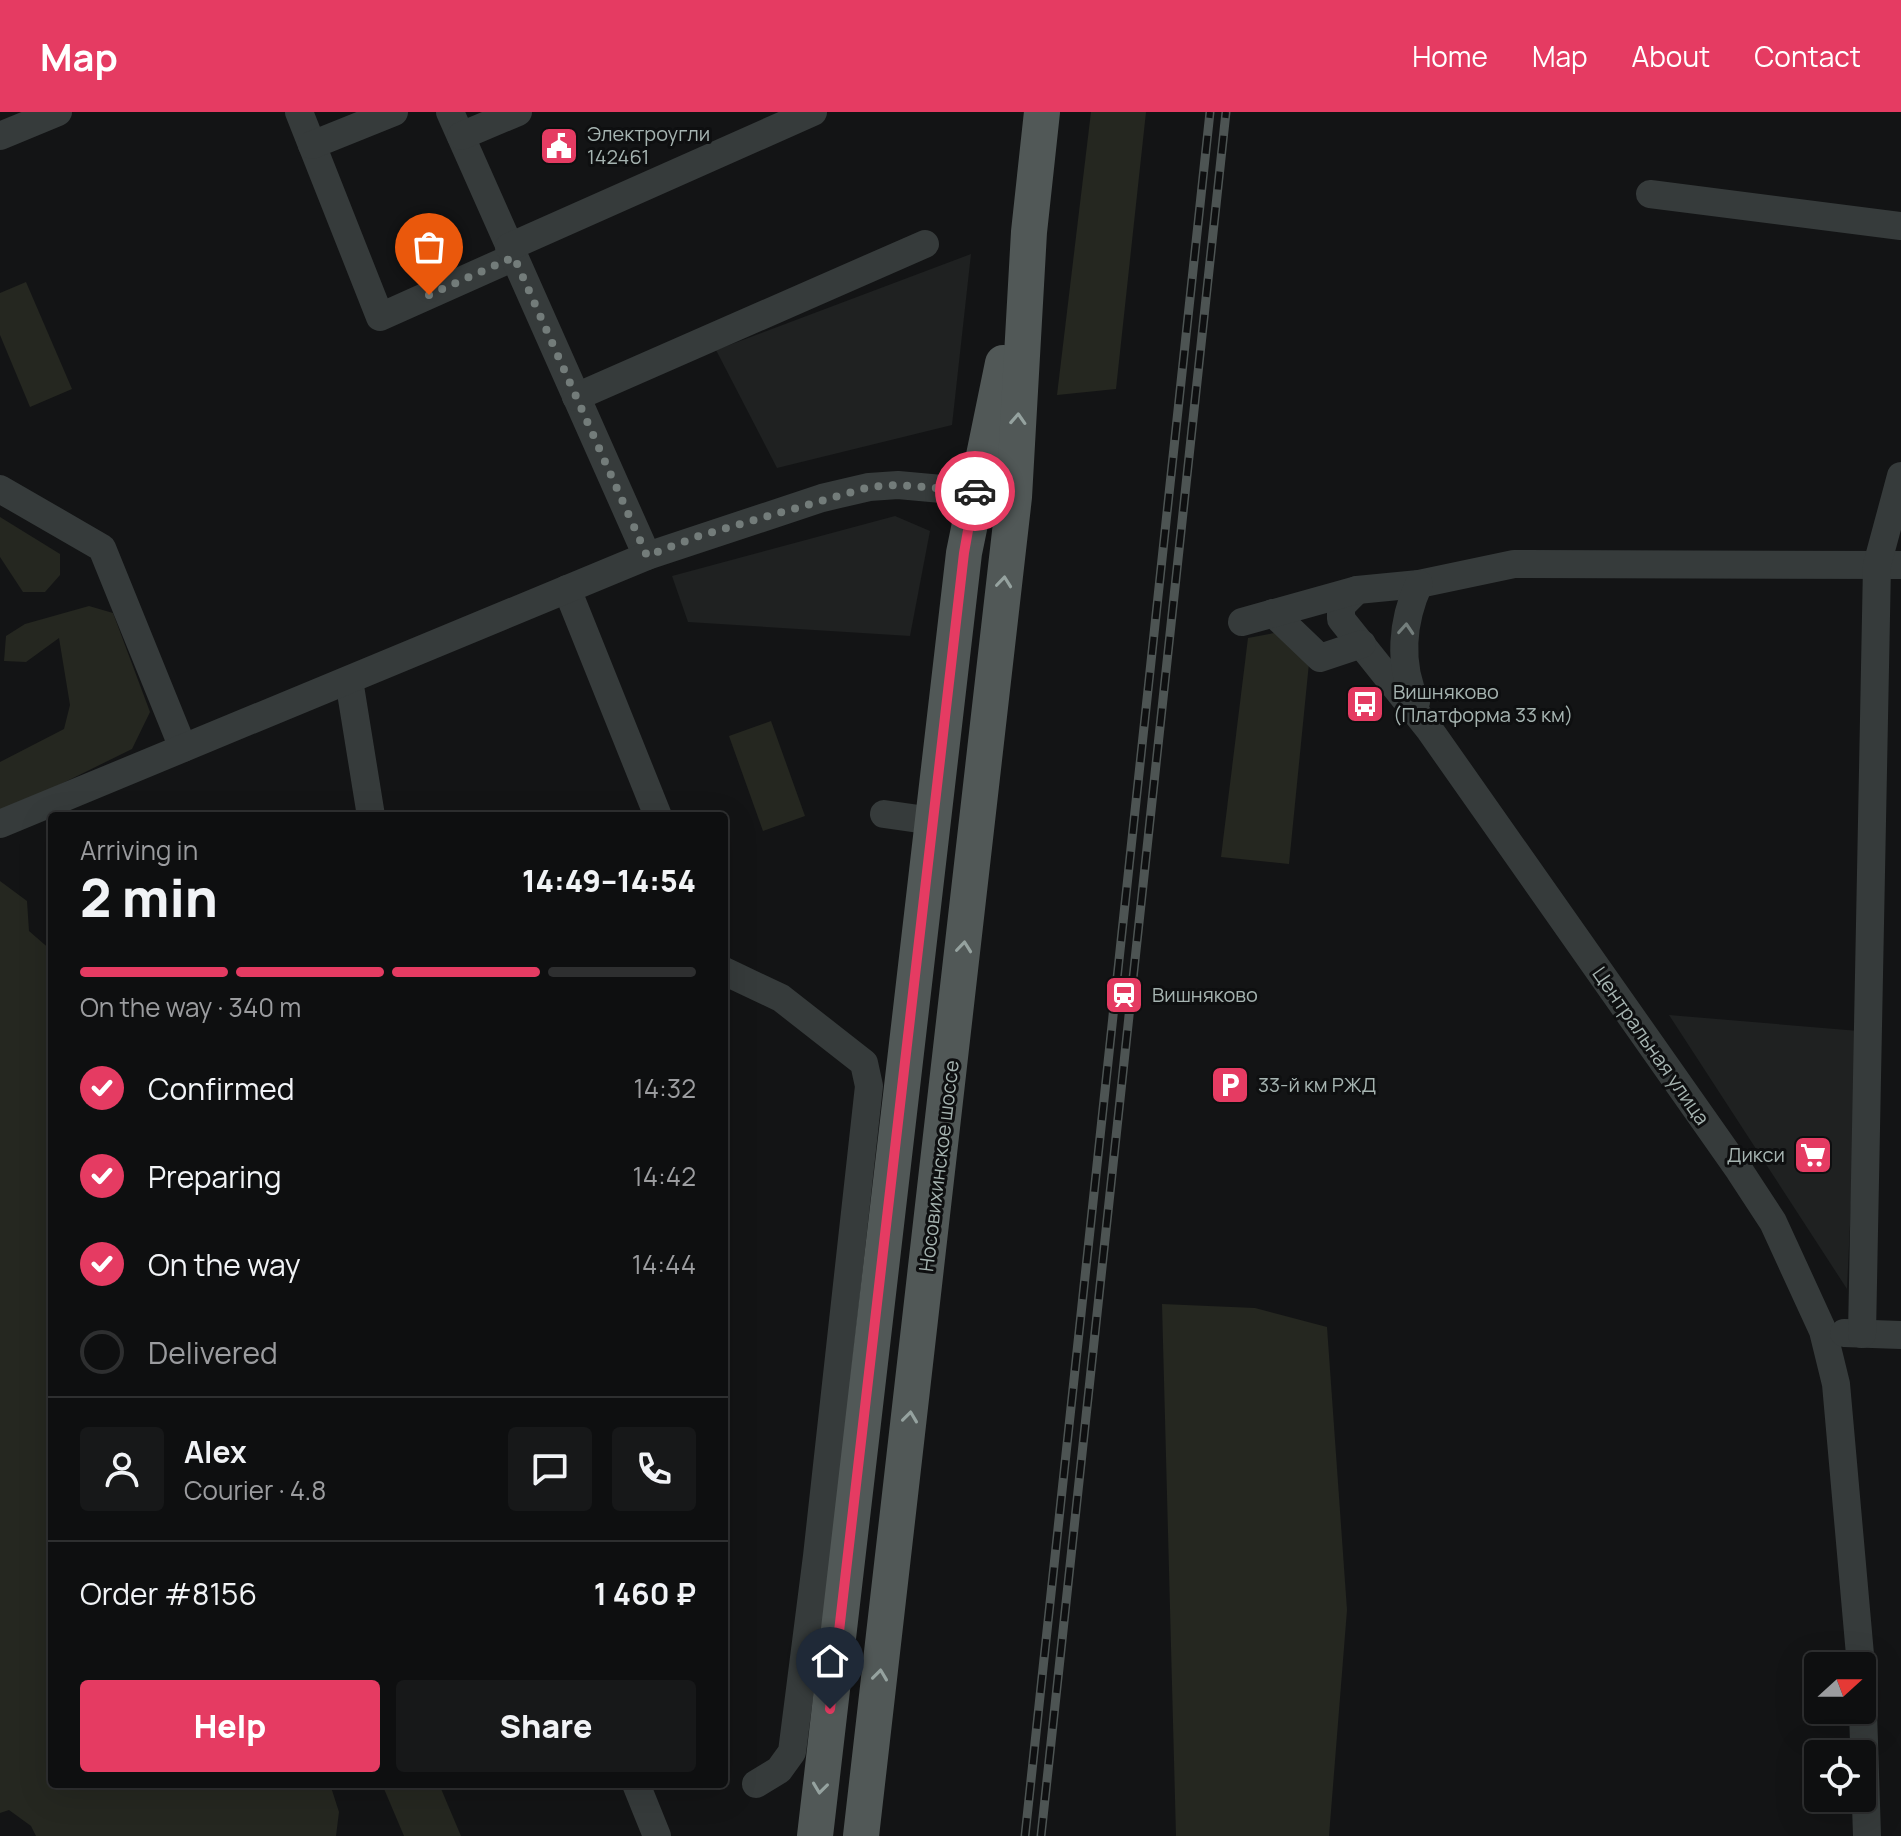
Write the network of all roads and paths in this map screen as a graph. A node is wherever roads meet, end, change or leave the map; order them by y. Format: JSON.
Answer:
{"nodes":[{"id":1,"x":58,"y":112,"type":"edge"},
{"id":2,"x":299,"y":112,"type":"edge"},
{"id":3,"x":394,"y":112,"type":"edge"},
{"id":4,"x":518,"y":112,"type":"edge"},
{"id":5,"x":813,"y":112,"type":"edge"},
{"id":6,"x":1042,"y":112,"type":"edge"},
{"id":7,"x":455,"y":124,"type":"edge"},
{"id":8,"x":0,"y":136,"type":"edge"},
{"id":9,"x":312,"y":145,"type":"junction"},
{"id":10,"x":1650,"y":194,"type":"dead end"},
{"id":11,"x":1901,"y":226,"type":"edge"},
{"id":12,"x":1029,"y":232,"type":"junction"},
{"id":13,"x":925,"y":244,"type":"dead end"},
{"id":14,"x":512,"y":252,"type":"junction"},
{"id":15,"x":576,"y":397,"type":"junction"},
{"id":16,"x":1901,"y":476,"type":"edge"},
{"id":17,"x":0,"y":489,"type":"edge"},
{"id":18,"x":977,"y":492,"type":"junction"},
{"id":19,"x":1014,"y":497,"type":"junction"},
{"id":20,"x":647,"y":556,"type":"junction"},
{"id":21,"x":1889,"y":565,"type":"edge"},
{"id":22,"x":1419,"y":584,"type":"junction"},
{"id":23,"x":567,"y":589,"type":"junction"},
{"id":24,"x":1357,"y":590,"type":"junction"},
{"id":25,"x":1273,"y":613,"type":"junction"},
{"id":26,"x":1242,"y":622,"type":"dead end"},
{"id":27,"x":1362,"y":644,"type":"junction"},
{"id":28,"x":349,"y":680,"type":"junction"},
{"id":29,"x":1429,"y":729,"type":"junction"},
{"id":30,"x":183,"y":748,"type":"junction"},
{"id":31,"x":370,"y":812,"type":"edge"},
{"id":32,"x":656,"y":812,"type":"edge"},
{"id":33,"x":884,"y":814,"type":"dead end"},
{"id":34,"x":933,"y":821,"type":"junction"},
{"id":35,"x":0,"y":824,"type":"edge"},
{"id":36,"x":728,"y":973,"type":"edge"},
{"id":37,"x":1823,"y":1331,"type":"junction"},
{"id":38,"x":1862,"y":1334,"type":"junction"},
{"id":39,"x":1901,"y":1335,"type":"edge"},
{"id":40,"x":1860,"y":1652,"type":"edge"},
{"id":41,"x":1863,"y":1724,"type":"edge"},
{"id":42,"x":756,"y":1784,"type":"dead end"},
{"id":43,"x":638,"y":1788,"type":"edge"},
{"id":44,"x":657,"y":1836,"type":"edge"},
{"id":45,"x":815,"y":1836,"type":"edge"},
{"id":46,"x":861,"y":1836,"type":"edge"},
{"id":47,"x":1867,"y":1836,"type":"edge"}],
"edges":[{"from":1,"to":8,"type":"street"},
{"from":2,"to":9,"type":"street"},
{"from":3,"to":9,"type":"street"},
{"from":4,"to":7,"type":"street"},
{"from":5,"to":14,"type":"street"},
{"from":6,"to":12,"type":"main road","name":"Носовихинское шоссе"},
{"from":7,"to":14,"type":"street"},
{"from":9,"to":14,"type":"street"},
{"from":10,"to":11,"type":"street"},
{"from":12,"to":18,"type":"main road","name":"Носовихинское шоссе"},
{"from":19,"to":12,"type":"main road","name":"Носовихинское шоссе","one_way":true},
{"from":13,"to":15,"type":"street"},
{"from":14,"to":15,"type":"street"},
{"from":15,"to":20,"type":"street"},
{"from":16,"to":21,"type":"street"},
{"from":17,"to":30,"type":"street"},
{"from":18,"to":19,"type":"street"},
{"from":18,"to":20,"type":"street"},
{"from":18,"to":34,"type":"main road","name":"Носовихинское шоссе"},
{"from":46,"to":19,"type":"main road","name":"Носовихинское шоссе","one_way":true},
{"from":20,"to":23,"type":"street"},
{"from":21,"to":22,"type":"street"},
{"from":21,"to":38,"type":"street"},
{"from":22,"to":24,"type":"street"},
{"from":29,"to":22,"type":"street","one_way":true},
{"from":23,"to":28,"type":"street"},
{"from":23,"to":32,"type":"street"},
{"from":24,"to":25,"type":"street"},
{"from":24,"to":27,"type":"street","name":"Центральная улица"},
{"from":25,"to":26,"type":"street"},
{"from":25,"to":27,"type":"street"},
{"from":27,"to":29,"type":"street","name":"Центральная улица"},
{"from":28,"to":30,"type":"street"},
{"from":28,"to":31,"type":"street"},
{"from":29,"to":37,"type":"street","name":"Центральная улица"},
{"from":30,"to":35,"type":"street"},
{"from":33,"to":34,"type":"street"},
{"from":34,"to":45,"type":"main road","name":"Носовихинское шоссе","one_way":true},
{"from":36,"to":42,"type":"street"},
{"from":37,"to":38,"type":"street"},
{"from":37,"to":40,"type":"street","name":"Центральная улица"},
{"from":38,"to":39,"type":"street"},
{"from":41,"to":47,"type":"street"},
{"from":43,"to":44,"type":"street"}]}
